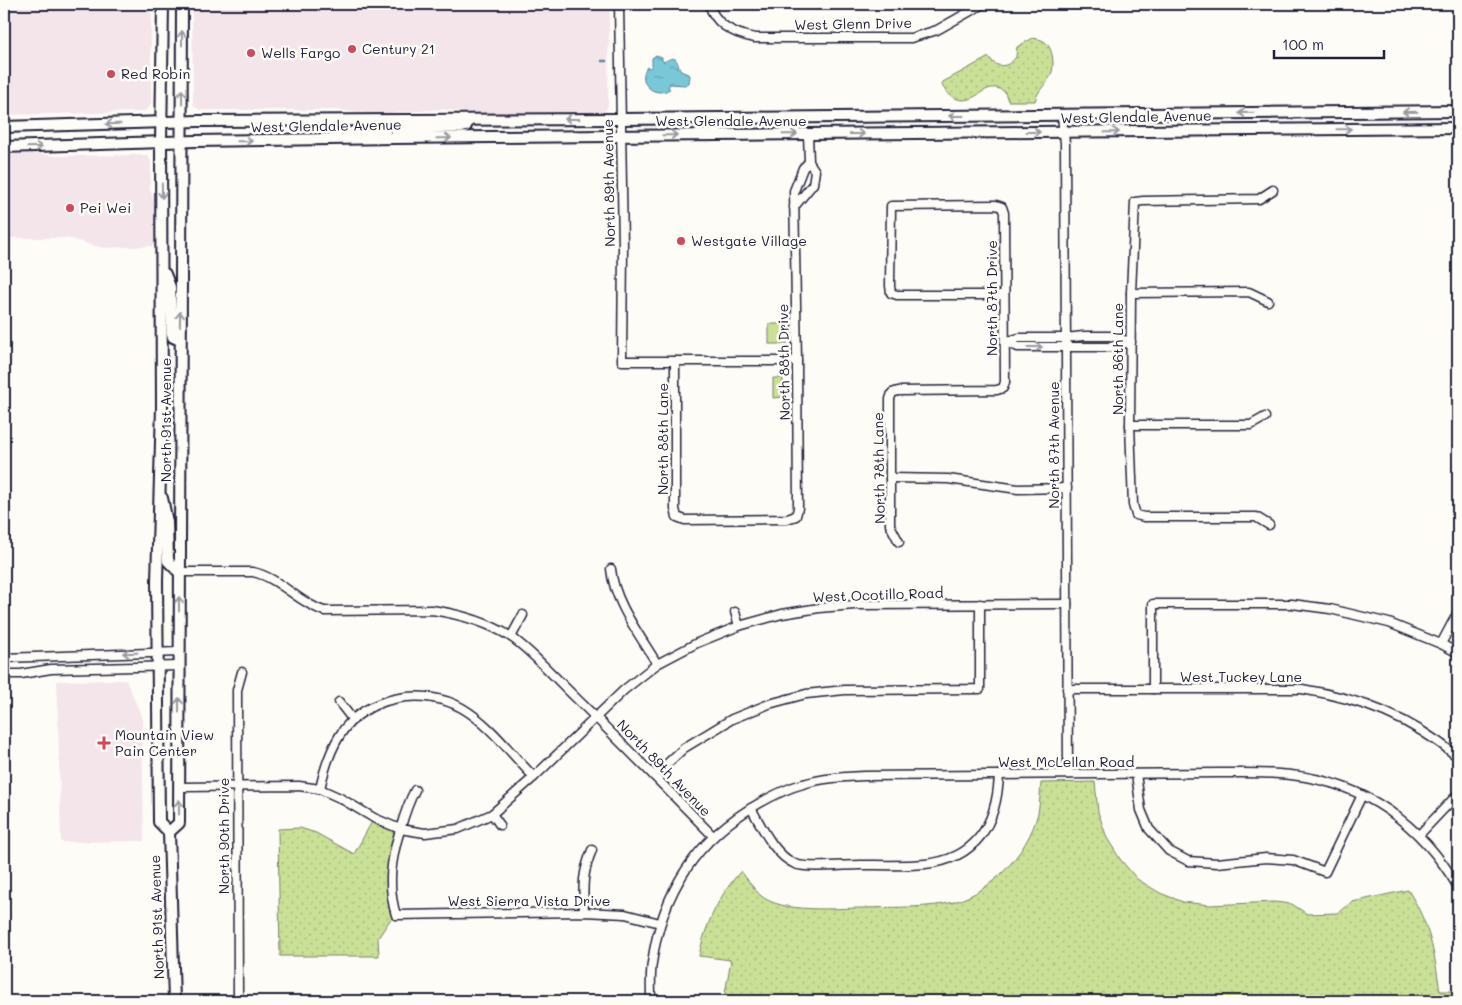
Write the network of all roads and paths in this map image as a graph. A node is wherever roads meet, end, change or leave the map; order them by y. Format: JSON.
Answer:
{"nodes":[{"id":1,"x":163,"y":4,"type":"edge"},
{"id":2,"x":182,"y":4,"type":"edge"},
{"id":3,"x":619,"y":4,"type":"edge"},
{"id":4,"x":709,"y":4,"type":"edge"},
{"id":5,"x":984,"y":4,"type":"edge"},
{"id":6,"x":1458,"y":111,"type":"edge"},
{"id":7,"x":1062,"y":116,"type":"junction"},
{"id":8,"x":808,"y":117,"type":"junction"},
{"id":9,"x":621,"y":119,"type":"junction"},
{"id":10,"x":468,"y":120,"type":"junction"},
{"id":11,"x":397,"y":121,"type":"junction"},
{"id":12,"x":161,"y":122,"type":"junction"},
{"id":13,"x":182,"y":122,"type":"junction"},
{"id":14,"x":4,"y":127,"type":"edge"},
{"id":15,"x":1458,"y":128,"type":"edge"},
{"id":16,"x":1063,"y":132,"type":"junction"},
{"id":17,"x":808,"y":134,"type":"junction"},
{"id":18,"x":621,"y":136,"type":"junction"},
{"id":19,"x":395,"y":138,"type":"junction"},
{"id":20,"x":329,"y":139,"type":"junction"},
{"id":21,"x":182,"y":142,"type":"junction"},
{"id":22,"x":161,"y":143,"type":"junction"},
{"id":23,"x":4,"y":147,"type":"edge"},
{"id":24,"x":809,"y":162,"type":"junction"},
{"id":25,"x":801,"y":178,"type":"junction"},
{"id":26,"x":813,"y":184,"type":"junction"},
{"id":27,"x":1273,"y":190,"type":"dead end"},
{"id":28,"x":794,"y":207,"type":"junction"},
{"id":29,"x":162,"y":264,"type":"junction"},
{"id":30,"x":1130,"y":293,"type":"junction"},
{"id":31,"x":1004,"y":294,"type":"junction"},
{"id":32,"x":1268,"y":301,"type":"dead end"},
{"id":33,"x":1102,"y":336,"type":"junction"},
{"id":34,"x":1066,"y":338,"type":"junction"},
{"id":35,"x":180,"y":340,"type":"junction"},
{"id":36,"x":1005,"y":342,"type":"junction"},
{"id":37,"x":1131,"y":342,"type":"junction"},
{"id":38,"x":1066,"y":347,"type":"junction"},
{"id":39,"x":1102,"y":347,"type":"junction"},
{"id":40,"x":675,"y":361,"type":"junction"},
{"id":41,"x":797,"y":361,"type":"junction"},
{"id":42,"x":892,"y":392,"type":"joint"},
{"id":43,"x":1266,"y":417,"type":"dead end"},
{"id":44,"x":1130,"y":425,"type":"junction"},
{"id":45,"x":890,"y":478,"type":"junction"},
{"id":46,"x":160,"y":488,"type":"junction"},
{"id":47,"x":1067,"y":488,"type":"junction"},
{"id":48,"x":796,"y":516,"type":"joint"},
{"id":49,"x":1269,"y":525,"type":"dead end"},
{"id":50,"x":899,"y":542,"type":"dead end"},
{"id":51,"x":611,"y":569,"type":"dead end"},
{"id":52,"x":179,"y":572,"type":"junction"},
{"id":53,"x":980,"y":604,"type":"junction"},
{"id":54,"x":1067,"y":604,"type":"junction"},
{"id":55,"x":735,"y":612,"type":"dead end"},
{"id":56,"x":1458,"y":612,"type":"edge"},
{"id":57,"x":523,"y":615,"type":"dead end"},
{"id":58,"x":739,"y":626,"type":"junction"},
{"id":59,"x":511,"y":637,"type":"junction"},
{"id":60,"x":1441,"y":644,"type":"junction"},
{"id":61,"x":157,"y":652,"type":"junction"},
{"id":62,"x":179,"y":652,"type":"junction"},
{"id":63,"x":1458,"y":653,"type":"edge"},
{"id":64,"x":4,"y":658,"type":"edge"},
{"id":65,"x":657,"y":664,"type":"junction"},
{"id":66,"x":179,"y":666,"type":"junction"},
{"id":67,"x":157,"y":667,"type":"junction"},
{"id":68,"x":242,"y":672,"type":"dead end"},
{"id":69,"x":4,"y":674,"type":"edge"},
{"id":70,"x":1067,"y":689,"type":"junction"},
{"id":71,"x":1153,"y":689,"type":"junction"},
{"id":72,"x":339,"y":702,"type":"dead end"},
{"id":73,"x":596,"y":716,"type":"junction"},
{"id":74,"x":353,"y":720,"type":"junction"},
{"id":75,"x":1458,"y":757,"type":"edge"},
{"id":76,"x":1068,"y":774,"type":"junction"},
{"id":77,"x":1136,"y":774,"type":"junction"},
{"id":78,"x":999,"y":775,"type":"junction"},
{"id":79,"x":654,"y":776,"type":"junction"},
{"id":80,"x":534,"y":777,"type":"junction"},
{"id":81,"x":179,"y":787,"type":"junction"},
{"id":82,"x":236,"y":787,"type":"junction"},
{"id":83,"x":320,"y":789,"type":"junction"},
{"id":84,"x":415,"y":790,"type":"dead end"},
{"id":85,"x":1458,"y":794,"type":"edge"},
{"id":86,"x":1362,"y":795,"type":"junction"},
{"id":87,"x":751,"y":808,"type":"junction"},
{"id":88,"x":492,"y":814,"type":"junction"},
{"id":89,"x":500,"y":826,"type":"dead end"},
{"id":90,"x":400,"y":829,"type":"junction"},
{"id":91,"x":169,"y":832,"type":"junction"},
{"id":92,"x":1419,"y":835,"type":"junction"},
{"id":93,"x":713,"y":836,"type":"junction"},
{"id":94,"x":592,"y":850,"type":"dead end"},
{"id":95,"x":1458,"y":887,"type":"edge"},
{"id":96,"x":584,"y":912,"type":"junction"},
{"id":97,"x":660,"y":923,"type":"junction"},
{"id":98,"x":174,"y":1001,"type":"edge"},
{"id":99,"x":238,"y":1001,"type":"edge"},
{"id":100,"x":651,"y":1001,"type":"edge"}],
"edges":[{"from":1,"to":12,"type":"main road","name":"North 91st Avenue"},
{"from":13,"to":2,"type":"main road","name":"North 91st Avenue","one_way":true},
{"from":3,"to":9,"type":"street","name":"North 89th Avenue"},
{"from":4,"to":5,"type":"street","name":"West Glenn Drive"},
{"from":6,"to":7,"type":"main road","name":"West Glendale Avenue","one_way":true},
{"from":7,"to":8,"type":"main road","name":"West Glendale Avenue","one_way":true},
{"from":7,"to":16,"type":"street","name":"North 87th Avenue"},
{"from":8,"to":9,"type":"main road","name":"West Glendale Avenue"},
{"from":8,"to":17,"type":"main road"},
{"from":9,"to":10,"type":"main road","name":"West Glendale Avenue","one_way":true},
{"from":9,"to":18,"type":"street","name":"North 89th Avenue"},
{"from":10,"to":11,"type":"main road","name":"West Glendale Avenue"},
{"from":10,"to":19,"type":"main road"},
{"from":11,"to":13,"type":"main road","name":"West Glendale Avenue"},
{"from":11,"to":20,"type":"main road"},
{"from":12,"to":13,"type":"main road","name":"West Glendale Avenue"},
{"from":12,"to":14,"type":"main road","name":"West Glendale Avenue","one_way":true},
{"from":12,"to":22,"type":"main road","name":"North 91st Avenue"},
{"from":13,"to":21,"type":"main road","name":"North 91st Avenue"},
{"from":16,"to":15,"type":"main road","name":"West Glendale Avenue","one_way":true},
{"from":17,"to":16,"type":"main road","name":"West Glendale Avenue","one_way":true},
{"from":16,"to":34,"type":"street","name":"North 87th Avenue"},
{"from":18,"to":17,"type":"main road","name":"West Glendale Avenue","one_way":true},
{"from":17,"to":24,"type":"street","name":"North 88th Drive"},
{"from":19,"to":18,"type":"main road","name":"West Glendale Avenue","one_way":true},
{"from":18,"to":40,"type":"street","name":"North 89th Avenue"},
{"from":19,"to":20,"type":"main road","name":"West Glendale Avenue"},
{"from":21,"to":20,"type":"main road","name":"West Glendale Avenue","one_way":true},
{"from":21,"to":22,"type":"main road","name":"West Glendale Avenue"},
{"from":35,"to":21,"type":"main road","name":"North 91st Avenue","one_way":true},
{"from":23,"to":22,"type":"main road","name":"West Glendale Avenue","one_way":true},
{"from":22,"to":29,"type":"main road","name":"North 91st Avenue","one_way":true},
{"from":24,"to":25,"type":"street","name":"North 88th Drive"},
{"from":24,"to":26,"type":"street","name":"North 88th Drive"},
{"from":25,"to":26,"type":"street"},
{"from":25,"to":28,"type":"street","name":"North 88th Drive"},
{"from":26,"to":28,"type":"street"},
{"from":27,"to":30,"type":"street","name":"North 86th Lane"},
{"from":28,"to":41,"type":"street","name":"North 88th Drive"},
{"from":29,"to":35,"type":"main road"},
{"from":29,"to":46,"type":"main road","name":"North 91st Avenue"},
{"from":30,"to":32,"type":"street"},
{"from":30,"to":37,"type":"street","name":"North 86th Lane"},
{"from":31,"to":31,"type":"street","name":"North 87th Drive"},
{"from":31,"to":36,"type":"street","name":"North 87th Drive"},
{"from":33,"to":34,"type":"street"},
{"from":33,"to":37,"type":"street"},
{"from":33,"to":39,"type":"street"},
{"from":34,"to":36,"type":"street"},
{"from":34,"to":38,"type":"street","name":"North 87th Avenue"},
{"from":35,"to":52,"type":"main road","name":"North 91st Avenue"},
{"from":36,"to":38,"type":"street","one_way":true},
{"from":36,"to":42,"type":"street","name":"North 87th Drive"},
{"from":37,"to":39,"type":"street"},
{"from":37,"to":44,"type":"street","name":"North 86th Lane"},
{"from":38,"to":39,"type":"street"},
{"from":38,"to":47,"type":"street","name":"North 87th Avenue"},
{"from":40,"to":41,"type":"street"},
{"from":40,"to":48,"type":"street","name":"North 88th Lane"},
{"from":41,"to":48,"type":"street","name":"North 88th Drive"},
{"from":42,"to":45,"type":"street","name":"North 78th Lane"},
{"from":43,"to":44,"type":"street"},
{"from":44,"to":49,"type":"street","name":"North 86th Lane"},
{"from":45,"to":47,"type":"street"},
{"from":45,"to":50,"type":"street","name":"North 78th Lane"},
{"from":46,"to":52,"type":"main road"},
{"from":46,"to":61,"type":"main road","name":"North 91st Avenue"},
{"from":47,"to":54,"type":"street","name":"North 87th Avenue"},
{"from":51,"to":65,"type":"street"},
{"from":52,"to":59,"type":"street"},
{"from":62,"to":52,"type":"main road","name":"North 91st Avenue","one_way":true},
{"from":53,"to":54,"type":"street","name":"West Ocotillo Road"},
{"from":53,"to":58,"type":"street","name":"West Ocotillo Road"},
{"from":53,"to":79,"type":"street"},
{"from":54,"to":70,"type":"street","name":"North 87th Avenue"},
{"from":55,"to":58,"type":"street"},
{"from":56,"to":60,"type":"street"},
{"from":57,"to":59,"type":"street"},
{"from":58,"to":65,"type":"street","name":"West Ocotillo Road"},
{"from":59,"to":73,"type":"street"},
{"from":60,"to":63,"type":"street"},
{"from":60,"to":71,"type":"street"},
{"from":61,"to":62,"type":"street"},
{"from":61,"to":64,"type":"street","one_way":true},
{"from":61,"to":67,"type":"main road","name":"North 91st Avenue"},
{"from":62,"to":66,"type":"main road","name":"North 91st Avenue"},
{"from":65,"to":73,"type":"street","name":"West Ocotillo Road"},
{"from":66,"to":67,"type":"street"},
{"from":81,"to":66,"type":"main road","name":"North 91st Avenue","one_way":true},
{"from":67,"to":69,"type":"street"},
{"from":67,"to":91,"type":"main road","name":"North 91st Avenue"},
{"from":68,"to":82,"type":"street","name":"North 90th Drive"},
{"from":70,"to":71,"type":"street","name":"West Tuckey Lane"},
{"from":70,"to":76,"type":"street","name":"North 87th Avenue"},
{"from":71,"to":75,"type":"street","name":"West Tuckey Lane"},
{"from":72,"to":74,"type":"street"},
{"from":73,"to":79,"type":"street","name":"North 89th Avenue"},
{"from":73,"to":80,"type":"street"},
{"from":74,"to":80,"type":"street"},
{"from":74,"to":83,"type":"street"},
{"from":76,"to":77,"type":"street","name":"West McLellan Road"},
{"from":76,"to":78,"type":"street","name":"West McLellan Road"},
{"from":77,"to":86,"type":"street","name":"West McLellan Road"},
{"from":77,"to":86,"type":"street"},
{"from":78,"to":87,"type":"street","name":"West McLellan Road"},
{"from":78,"to":87,"type":"street"},
{"from":79,"to":93,"type":"street","name":"North 89th Avenue"},
{"from":80,"to":88,"type":"street"},
{"from":81,"to":82,"type":"street"},
{"from":91,"to":81,"type":"main road","name":"North 91st Avenue","one_way":true},
{"from":82,"to":83,"type":"street"},
{"from":82,"to":99,"type":"street","name":"North 90th Drive"},
{"from":83,"to":90,"type":"street"},
{"from":84,"to":90,"type":"street"},
{"from":85,"to":92,"type":"street"},
{"from":86,"to":92,"type":"street","name":"West McLellan Road"},
{"from":87,"to":93,"type":"street","name":"West McLellan Road"},
{"from":88,"to":89,"type":"street"},
{"from":88,"to":90,"type":"street"},
{"from":90,"to":96,"type":"street","name":"West Sierra Vista Drive"},
{"from":91,"to":98,"type":"main road","name":"North 91st Avenue"},
{"from":92,"to":95,"type":"street","name":"West McLellan Road"},
{"from":93,"to":97,"type":"street","name":"North 89th Avenue"},
{"from":94,"to":96,"type":"street"},
{"from":96,"to":97,"type":"street","name":"West Sierra Vista Drive"},
{"from":97,"to":100,"type":"street","name":"North 89th Avenue"}]}
